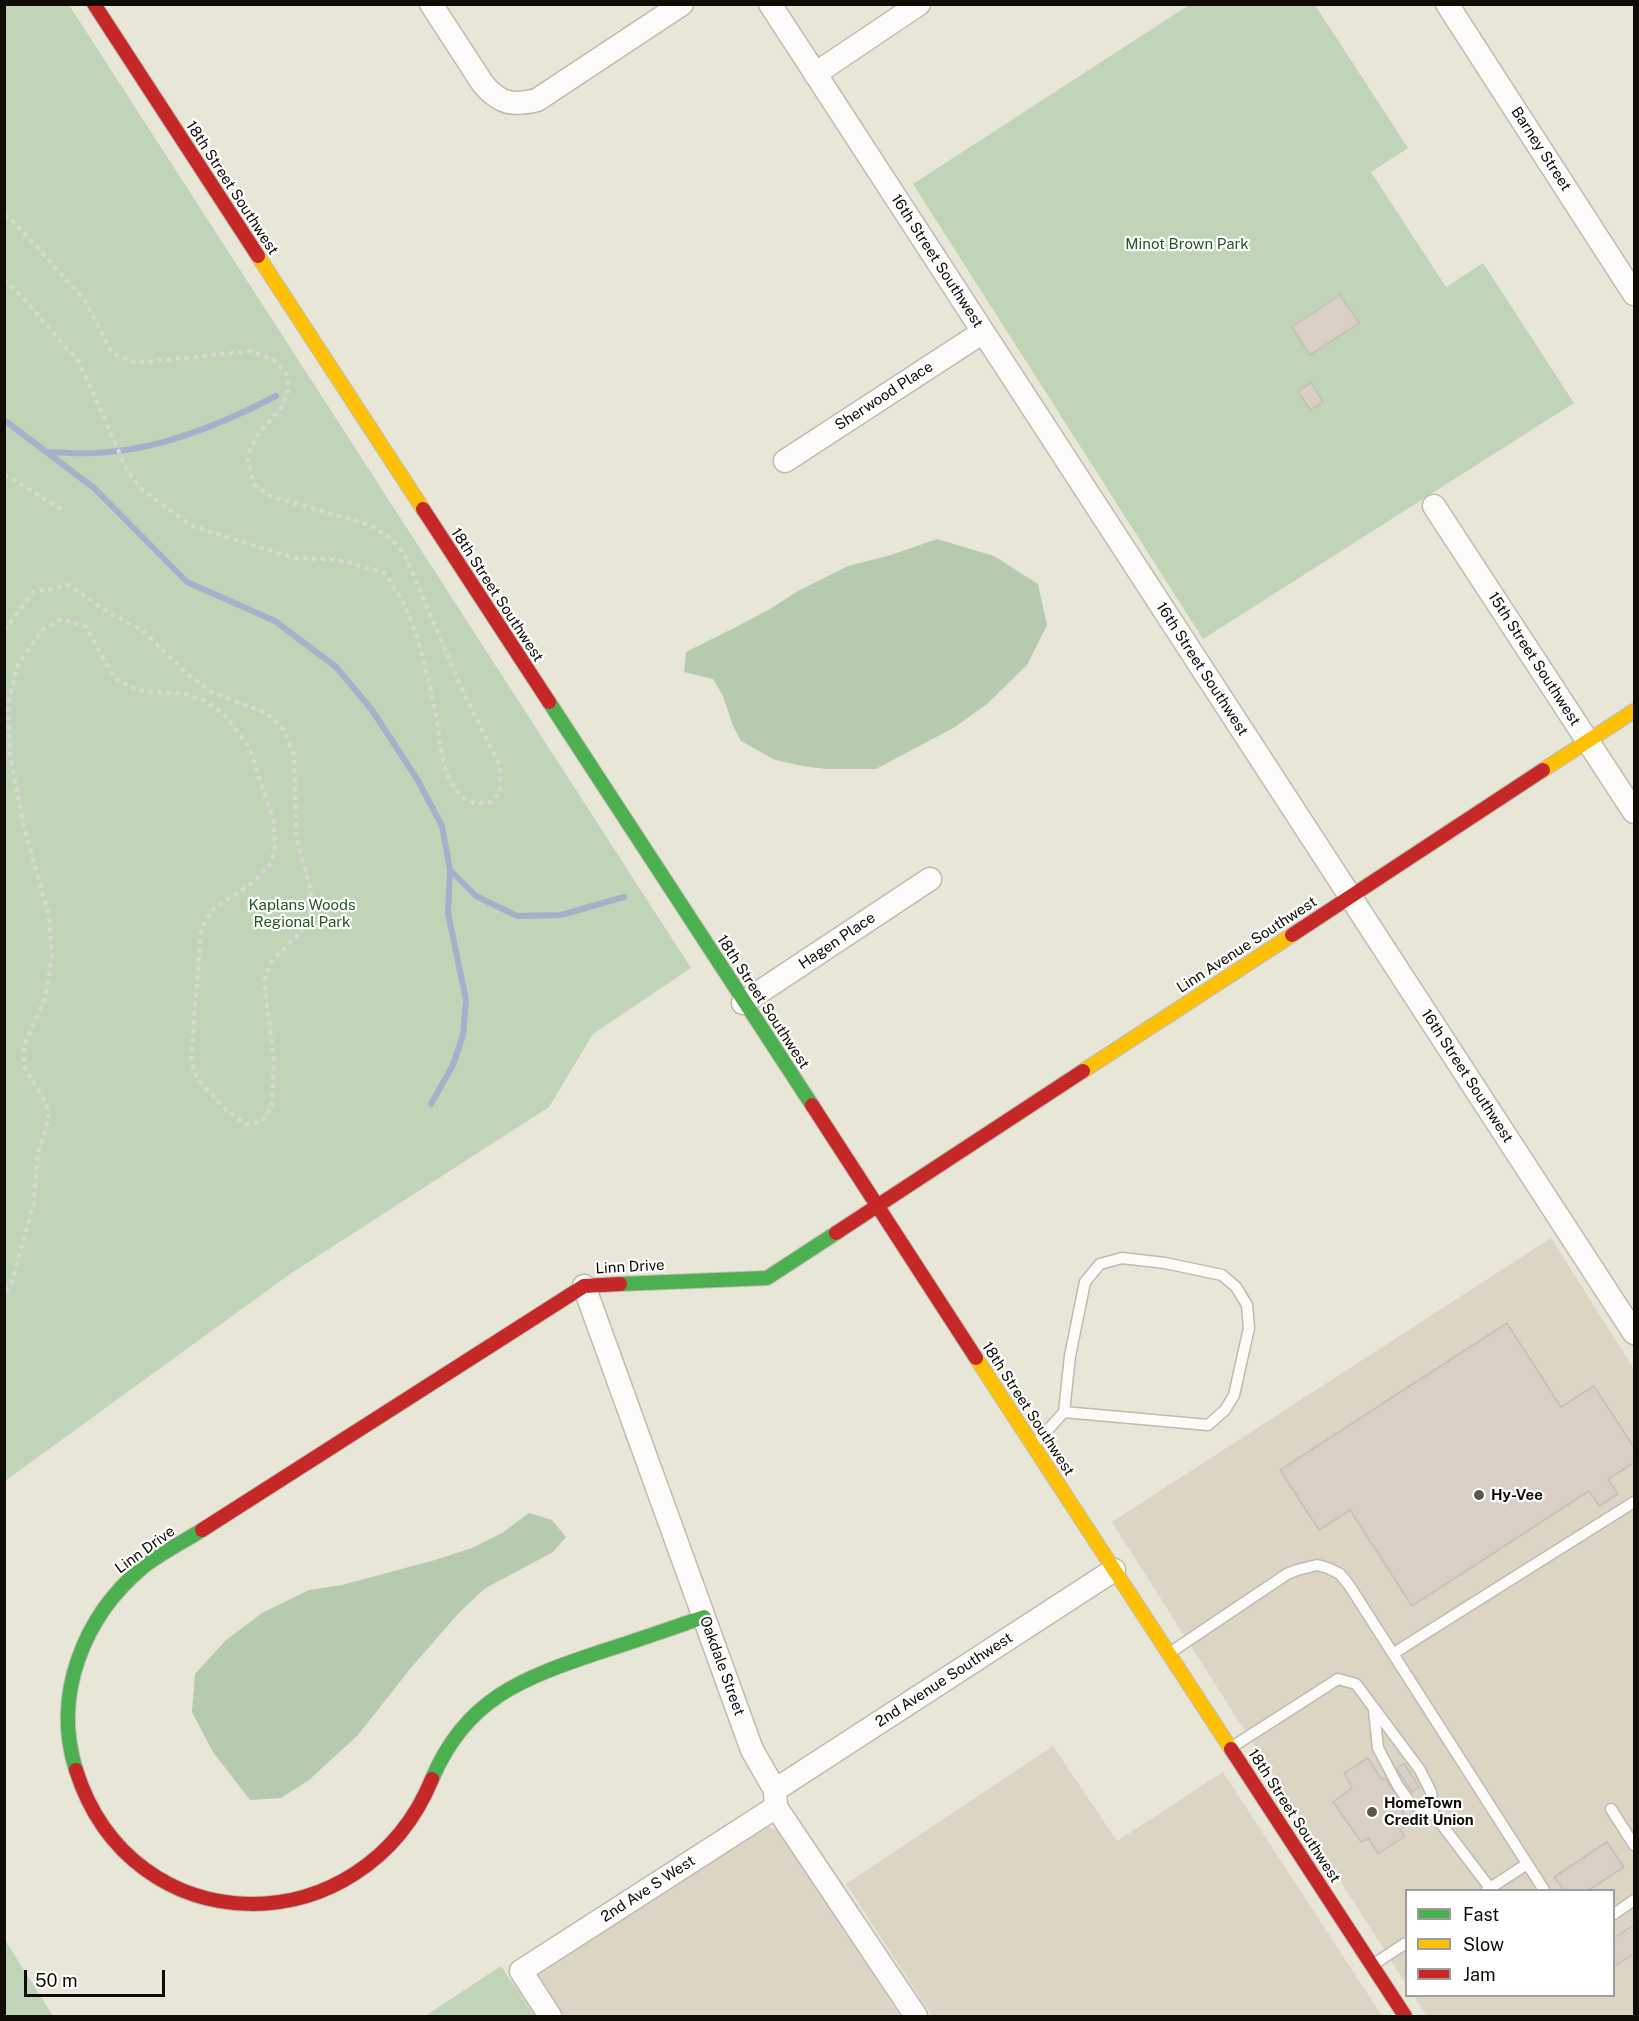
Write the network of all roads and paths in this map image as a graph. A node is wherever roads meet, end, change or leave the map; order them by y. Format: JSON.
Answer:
{"nodes":[{"id":1,"x":94,"y":4,"type":"edge"},
{"id":2,"x":431,"y":4,"type":"edge"},
{"id":3,"x":682,"y":4,"type":"edge"},
{"id":4,"x":770,"y":4,"type":"edge"},
{"id":5,"x":920,"y":4,"type":"edge"},
{"id":6,"x":1447,"y":4,"type":"edge"},
{"id":7,"x":815,"y":74,"type":"junction"},
{"id":8,"x":4,"y":215,"type":"edge"},
{"id":9,"x":4,"y":281,"type":"edge"},
{"id":10,"x":1635,"y":294,"type":"edge"},
{"id":11,"x":983,"y":332,"type":"junction"},
{"id":12,"x":785,"y":461,"type":"dead end"},
{"id":13,"x":4,"y":474,"type":"edge"},
{"id":14,"x":1434,"y":506,"type":"dead end"},
{"id":15,"x":64,"y":511,"type":"dead end"},
{"id":16,"x":4,"y":630,"type":"edge"},
{"id":17,"x":1635,"y":711,"type":"edge"},
{"id":18,"x":1588,"y":742,"type":"junction"},
{"id":19,"x":1635,"y":812,"type":"edge"},
{"id":20,"x":930,"y":879,"type":"dead end"},
{"id":21,"x":1351,"y":897,"type":"junction"},
{"id":22,"x":744,"y":1003,"type":"junction"},
{"id":23,"x":877,"y":1207,"type":"junction"},
{"id":24,"x":584,"y":1286,"type":"junction"},
{"id":25,"x":4,"y":1294,"type":"edge"},
{"id":26,"x":1635,"y":1333,"type":"edge"},
{"id":27,"x":1064,"y":1412,"type":"junction"},
{"id":28,"x":1033,"y":1446,"type":"junction"},
{"id":29,"x":1635,"y":1502,"type":"edge"},
{"id":30,"x":1113,"y":1570,"type":"junction"},
{"id":31,"x":704,"y":1617,"type":"junction"},
{"id":32,"x":1168,"y":1653,"type":"junction"},
{"id":33,"x":1394,"y":1653,"type":"junction"},
{"id":34,"x":1374,"y":1710,"type":"junction"},
{"id":35,"x":1230,"y":1748,"type":"junction"},
{"id":36,"x":776,"y":1798,"type":"junction"},
{"id":37,"x":1611,"y":1809,"type":"dead end"},
{"id":38,"x":1433,"y":1813,"type":"junction"},
{"id":39,"x":1635,"y":1845,"type":"edge"},
{"id":40,"x":1527,"y":1864,"type":"junction"},
{"id":41,"x":1489,"y":1889,"type":"edge"},
{"id":42,"x":1543,"y":1889,"type":"edge"},
{"id":43,"x":1635,"y":1900,"type":"edge"},
{"id":44,"x":1615,"y":1913,"type":"edge"},
{"id":45,"x":1405,"y":1944,"type":"edge"},
{"id":46,"x":1372,"y":1966,"type":"junction"},
{"id":47,"x":550,"y":2016,"type":"edge"},
{"id":48,"x":915,"y":2016,"type":"edge"},
{"id":49,"x":1405,"y":2016,"type":"edge"}],
"edges":[{"from":1,"to":22,"type":"street","name":"18th Street Southwest"},
{"from":2,"to":3,"type":"street"},
{"from":4,"to":7,"type":"street","name":"16th Street Southwest"},
{"from":5,"to":7,"type":"street"},
{"from":6,"to":10,"type":"street","name":"Barney Street"},
{"from":7,"to":11,"type":"street","name":"16th Street Southwest"},
{"from":8,"to":9,"type":"path"},
{"from":11,"to":12,"type":"street","name":"Sherwood Place"},
{"from":11,"to":21,"type":"street","name":"16th Street Southwest"},
{"from":13,"to":15,"type":"path"},
{"from":14,"to":18,"type":"street","name":"15th Street Southwest"},
{"from":16,"to":25,"type":"path"},
{"from":17,"to":18,"type":"street","name":"Linn Avenue Southwest"},
{"from":18,"to":19,"type":"street","name":"15th Street Southwest"},
{"from":18,"to":21,"type":"street","name":"Linn Avenue Southwest"},
{"from":20,"to":22,"type":"street","name":"Hagen Place"},
{"from":21,"to":23,"type":"street","name":"Linn Avenue Southwest"},
{"from":21,"to":26,"type":"street","name":"16th Street Southwest"},
{"from":22,"to":23,"type":"street","name":"18th Street Southwest"},
{"from":23,"to":24,"type":"street","name":"Linn Drive"},
{"from":23,"to":28,"type":"street","name":"18th Street Southwest"},
{"from":24,"to":31,"type":"street","name":"Oakdale Street"},
{"from":24,"to":31,"type":"street","name":"Linn Drive"},
{"from":27,"to":27,"type":"lane"},
{"from":27,"to":28,"type":"lane"},
{"from":28,"to":30,"type":"street","name":"18th Street Southwest"},
{"from":29,"to":33,"type":"lane"},
{"from":30,"to":32,"type":"street","name":"18th Street Southwest"},
{"from":30,"to":36,"type":"street","name":"2nd Avenue Southwest"},
{"from":31,"to":36,"type":"street","name":"Oakdale Street"},
{"from":32,"to":33,"type":"lane"},
{"from":32,"to":35,"type":"street","name":"18th Street Southwest"},
{"from":33,"to":40,"type":"lane"},
{"from":34,"to":35,"type":"lane"},
{"from":34,"to":38,"type":"lane"},
{"from":34,"to":38,"type":"lane"},
{"from":35,"to":46,"type":"street","name":"18th Street Southwest"},
{"from":36,"to":47,"type":"street","name":"2nd Ave S West"},
{"from":36,"to":48,"type":"street","name":"Oakdale Street"},
{"from":37,"to":39,"type":"lane"},
{"from":38,"to":41,"type":"lane"},
{"from":40,"to":41,"type":"lane"},
{"from":40,"to":42,"type":"lane"},
{"from":43,"to":44,"type":"lane"},
{"from":45,"to":46,"type":"lane"},
{"from":46,"to":49,"type":"street","name":"18th Street Southwest"}]}
